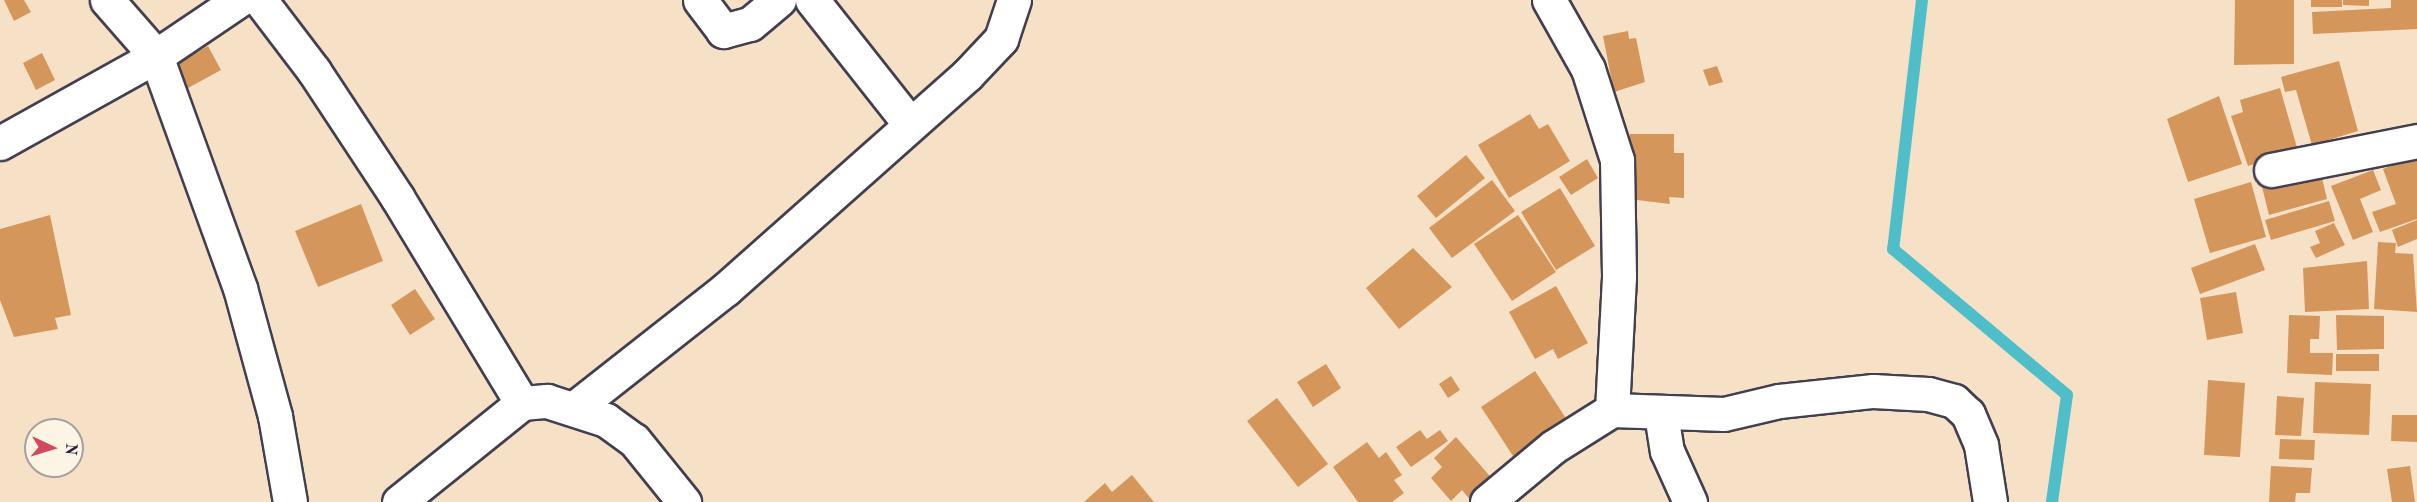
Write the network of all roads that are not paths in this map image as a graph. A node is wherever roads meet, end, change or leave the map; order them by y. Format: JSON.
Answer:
{"nodes":[{"id":1,"x":108,"y":0,"type":"edge"},
{"id":2,"x":238,"y":0,"type":"edge"},
{"id":3,"x":260,"y":0,"type":"edge"},
{"id":4,"x":700,"y":0,"type":"edge"},
{"id":5,"x":779,"y":0,"type":"edge"},
{"id":6,"x":812,"y":0,"type":"edge"},
{"id":7,"x":1014,"y":0,"type":"edge"},
{"id":8,"x":1549,"y":0,"type":"edge"},
{"id":9,"x":156,"y":56,"type":"junction"},
{"id":10,"x":909,"y":123,"type":"junction"},
{"id":11,"x":2417,"y":141,"type":"edge"},
{"id":12,"x":0,"y":143,"type":"edge"},
{"id":13,"x":2271,"y":170,"type":"dead end"},
{"id":14,"x":522,"y":403,"type":"junction"},
{"id":15,"x":576,"y":407,"type":"junction"},
{"id":16,"x":1612,"y":410,"type":"junction"},
{"id":17,"x":1661,"y":414,"type":"junction"},
{"id":18,"x":290,"y":502,"type":"edge"},
{"id":19,"x":399,"y":502,"type":"edge"},
{"id":20,"x":684,"y":502,"type":"edge"},
{"id":21,"x":1487,"y":502,"type":"edge"},
{"id":22,"x":1690,"y":502,"type":"edge"},
{"id":23,"x":1990,"y":502,"type":"edge"}],
"edges":[{"from":1,"to":9,"type":"street"},
{"from":2,"to":9,"type":"street"},
{"from":3,"to":14,"type":"street"},
{"from":4,"to":5,"type":"street"},
{"from":6,"to":10,"type":"street"},
{"from":7,"to":10,"type":"street"},
{"from":8,"to":16,"type":"street"},
{"from":9,"to":12,"type":"street"},
{"from":9,"to":18,"type":"street"},
{"from":10,"to":15,"type":"street"},
{"from":11,"to":13,"type":"street"},
{"from":14,"to":15,"type":"street"},
{"from":14,"to":19,"type":"street"},
{"from":15,"to":20,"type":"street"},
{"from":16,"to":17,"type":"street"},
{"from":16,"to":21,"type":"street"},
{"from":17,"to":22,"type":"street"},
{"from":17,"to":23,"type":"street"}]}
